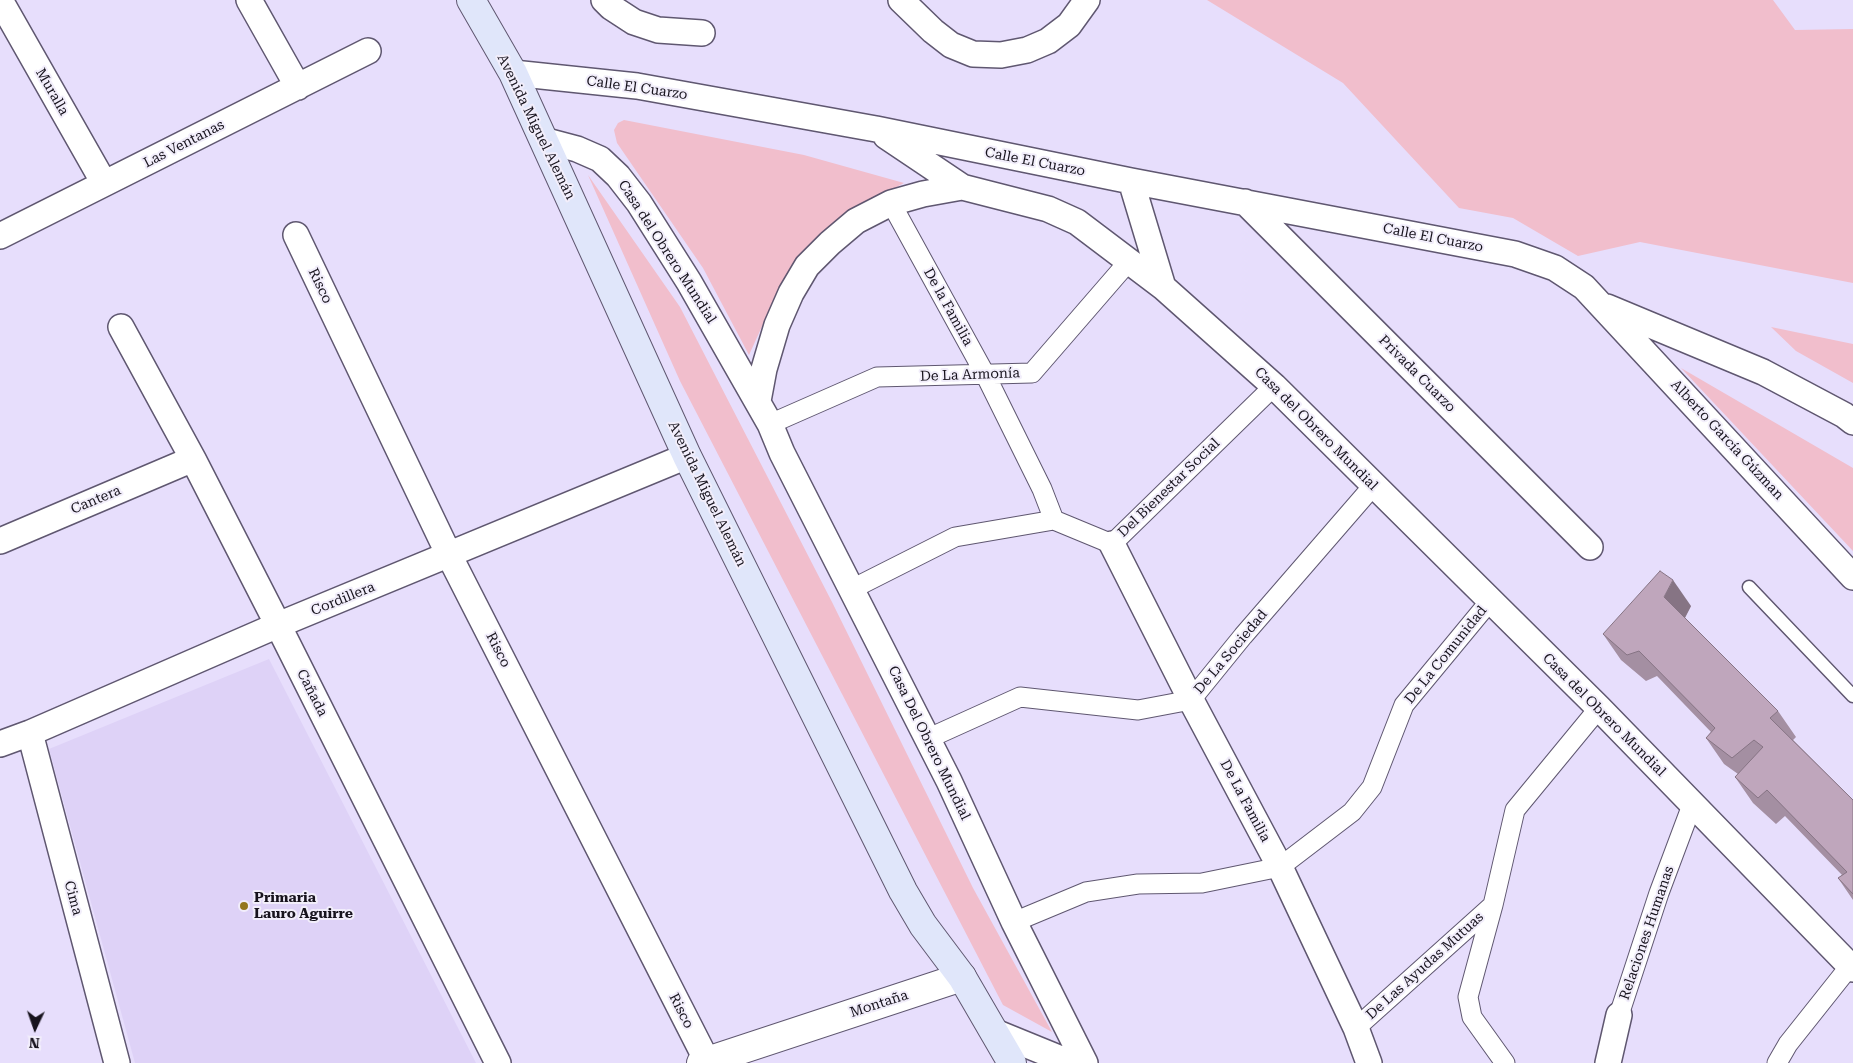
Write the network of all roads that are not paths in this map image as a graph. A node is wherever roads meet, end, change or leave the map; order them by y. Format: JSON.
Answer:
{"nodes":[{"id":1,"x":0,"y":0,"type":"edge"},
{"id":2,"x":249,"y":0,"type":"edge"},
{"id":3,"x":471,"y":0,"type":"edge"},
{"id":4,"x":604,"y":0,"type":"edge"},
{"id":5,"x":901,"y":0,"type":"edge"},
{"id":6,"x":1087,"y":0,"type":"edge"},
{"id":7,"x":702,"y":33,"type":"dead end"},
{"id":8,"x":368,"y":51,"type":"dead end"},
{"id":9,"x":512,"y":73,"type":"junction"},
{"id":10,"x":298,"y":87,"type":"junction"},
{"id":11,"x":876,"y":129,"type":"junction"},
{"id":12,"x":543,"y":140,"type":"junction"},
{"id":13,"x":1131,"y":181,"type":"junction"},
{"id":14,"x":104,"y":183,"type":"junction"},
{"id":15,"x":962,"y":187,"type":"junction"},
{"id":16,"x":1245,"y":202,"type":"junction"},
{"id":17,"x":892,"y":203,"type":"junction"},
{"id":18,"x":296,"y":235,"type":"dead end"},
{"id":19,"x":0,"y":236,"type":"edge"},
{"id":20,"x":1129,"y":261,"type":"junction"},
{"id":21,"x":1555,"y":268,"type":"joint"},
{"id":22,"x":1163,"y":287,"type":"junction"},
{"id":23,"x":1600,"y":304,"type":"junction"},
{"id":24,"x":121,"y":327,"type":"dead end"},
{"id":25,"x":986,"y":376,"type":"junction"},
{"id":26,"x":1274,"y":386,"type":"junction"},
{"id":27,"x":758,"y":401,"type":"junction"},
{"id":28,"x":1853,"y":422,"type":"edge"},
{"id":29,"x":770,"y":424,"type":"junction"},
{"id":30,"x":687,"y":456,"type":"junction"},
{"id":31,"x":193,"y":459,"type":"junction"},
{"id":32,"x":1373,"y":486,"type":"junction"},
{"id":33,"x":1054,"y":520,"type":"junction"},
{"id":34,"x":0,"y":541,"type":"edge"},
{"id":35,"x":1112,"y":544,"type":"junction"},
{"id":36,"x":1590,"y":547,"type":"dead end"},
{"id":37,"x":450,"y":555,"type":"junction"},
{"id":38,"x":1853,"y":577,"type":"edge"},
{"id":39,"x":1750,"y":587,"type":"dead end"},
{"id":40,"x":852,"y":589,"type":"junction"},
{"id":41,"x":1490,"y":601,"type":"junction"},
{"id":42,"x":278,"y":626,"type":"junction"},
{"id":43,"x":1853,"y":696,"type":"edge"},
{"id":44,"x":1191,"y":700,"type":"junction"},
{"id":45,"x":1599,"y":708,"type":"junction"},
{"id":46,"x":30,"y":733,"type":"junction"},
{"id":47,"x":927,"y":739,"type":"junction"},
{"id":48,"x":0,"y":744,"type":"edge"},
{"id":49,"x":1692,"y":805,"type":"junction"},
{"id":50,"x":1280,"y":867,"type":"junction"},
{"id":51,"x":1493,"y":905,"type":"junction"},
{"id":52,"x":1014,"y":922,"type":"junction"},
{"id":53,"x":1851,"y":968,"type":"edge"},
{"id":54,"x":962,"y":977,"type":"junction"},
{"id":55,"x":1619,"y":1015,"type":"joint"},
{"id":56,"x":1356,"y":1028,"type":"junction"},
{"id":57,"x":995,"y":1032,"type":"junction"},
{"id":58,"x":1614,"y":1059,"type":"edge"},
{"id":59,"x":704,"y":1062,"type":"edge"},
{"id":60,"x":117,"y":1063,"type":"edge"},
{"id":61,"x":498,"y":1063,"type":"edge"},
{"id":62,"x":1012,"y":1063,"type":"edge"},
{"id":63,"x":1072,"y":1063,"type":"edge"},
{"id":64,"x":1086,"y":1063,"type":"edge"},
{"id":65,"x":1369,"y":1063,"type":"edge"},
{"id":66,"x":1504,"y":1063,"type":"edge"},
{"id":67,"x":1777,"y":1063,"type":"edge"}],
"edges":[{"from":1,"to":14,"type":"street","name":"Muralla"},
{"from":2,"to":10,"type":"street"},
{"from":3,"to":9,"type":"main road","name":"Avenida Miguel Alemán"},
{"from":4,"to":7,"type":"street"},
{"from":5,"to":6,"type":"street"},
{"from":8,"to":10,"type":"street","name":"Las Ventanas"},
{"from":9,"to":11,"type":"street","name":"Calle El Cuarzo"},
{"from":9,"to":12,"type":"main road","name":"Avenida Miguel Alemán"},
{"from":10,"to":14,"type":"street","name":"Las Ventanas"},
{"from":11,"to":13,"type":"street","name":"Calle El Cuarzo"},
{"from":11,"to":15,"type":"street"},
{"from":12,"to":27,"type":"street","name":"Casa del Obrero Mundial"},
{"from":12,"to":30,"type":"main road","name":"Avenida Miguel Alemán"},
{"from":13,"to":16,"type":"street","name":"Calle El Cuarzo"},
{"from":13,"to":22,"type":"street"},
{"from":14,"to":19,"type":"street","name":"Las Ventanas"},
{"from":15,"to":17,"type":"street","name":"Casa del Obrero Mundial"},
{"from":15,"to":20,"type":"street","name":"Casa del Obrero Mundial"},
{"from":16,"to":21,"type":"street","name":"Calle El Cuarzo"},
{"from":16,"to":36,"type":"street","name":"Privada Cuarzo"},
{"from":17,"to":25,"type":"street","name":"De la Familia"},
{"from":17,"to":27,"type":"street","name":"Casa del Obrero Mundial"},
{"from":18,"to":37,"type":"street","name":"Risco"},
{"from":20,"to":22,"type":"street","name":"Casa del Obrero Mundial"},
{"from":20,"to":25,"type":"street","name":"De La Armonía"},
{"from":21,"to":23,"type":"street","name":"Alberto García Gúzman"},
{"from":22,"to":26,"type":"street","name":"Casa del Obrero Mundial"},
{"from":23,"to":28,"type":"street","name":"Alberto García Gúzman"},
{"from":23,"to":38,"type":"street","name":"Alberto García Gúzman"},
{"from":24,"to":31,"type":"street","name":"Cañada"},
{"from":25,"to":29,"type":"street","name":"De La Armonía"},
{"from":25,"to":33,"type":"street","name":"De la Familia"},
{"from":26,"to":32,"type":"street","name":"Casa del Obrero Mundial"},
{"from":26,"to":35,"type":"street","name":"Del Bienestar Social"},
{"from":27,"to":29,"type":"street","name":"Casa del Obrero Mundial"},
{"from":29,"to":40,"type":"street","name":"Casa Del Obrero Mundial"},
{"from":30,"to":37,"type":"street","name":"Cordillera"},
{"from":30,"to":54,"type":"main road","name":"Avenida Miguel Alemán"},
{"from":31,"to":34,"type":"street","name":"Cantera"},
{"from":31,"to":42,"type":"street","name":"Cañada"},
{"from":32,"to":41,"type":"street","name":"Casa del Obrero Mundial"},
{"from":32,"to":44,"type":"street","name":"De La Sociedad"},
{"from":33,"to":35,"type":"street","name":"Del Bienestar Social"},
{"from":33,"to":40,"type":"street"},
{"from":35,"to":44,"type":"street","name":"De La Familia"},
{"from":37,"to":42,"type":"street","name":"Cordillera"},
{"from":37,"to":59,"type":"street","name":"Risco"},
{"from":39,"to":43,"type":"lane"},
{"from":40,"to":47,"type":"street","name":"Casa Del Obrero Mundial"},
{"from":41,"to":45,"type":"street","name":"Casa del Obrero Mundial"},
{"from":41,"to":50,"type":"street","name":"De La Comunidad"},
{"from":42,"to":46,"type":"street","name":"Cordillera"},
{"from":42,"to":61,"type":"street","name":"Cañada"},
{"from":44,"to":47,"type":"street","name":"De La Sociedad"},
{"from":44,"to":50,"type":"street","name":"De La Familia"},
{"from":45,"to":49,"type":"street","name":"Casa del Obrero Mundial"},
{"from":45,"to":51,"type":"street","name":"De Las Ayudas Mutuas"},
{"from":46,"to":48,"type":"street","name":"Cordillera"},
{"from":46,"to":60,"type":"street","name":"Cima"},
{"from":47,"to":52,"type":"street","name":"Casa Del Obrero Mundial"},
{"from":49,"to":53,"type":"street","name":"Casa del Obrero Mundial"},
{"from":49,"to":55,"type":"street","name":"Relaciones Humanas"},
{"from":50,"to":52,"type":"street","name":"De La Comunidad"},
{"from":50,"to":56,"type":"street","name":"De La Familia"},
{"from":51,"to":56,"type":"street","name":"De Las Ayudas Mutuas"},
{"from":51,"to":66,"type":"street","name":"De Las Ayudas Mutuas"},
{"from":52,"to":64,"type":"street","name":"Casa Del Obrero Mundial"},
{"from":53,"to":67,"type":"street"},
{"from":54,"to":57,"type":"main road"},
{"from":54,"to":59,"type":"street","name":"Montaña"},
{"from":55,"to":58,"type":"street","name":"Relaciones Humanas"},
{"from":56,"to":65,"type":"street","name":"De La Familia"},
{"from":57,"to":62,"type":"main road"},
{"from":57,"to":63,"type":"street"}]}
